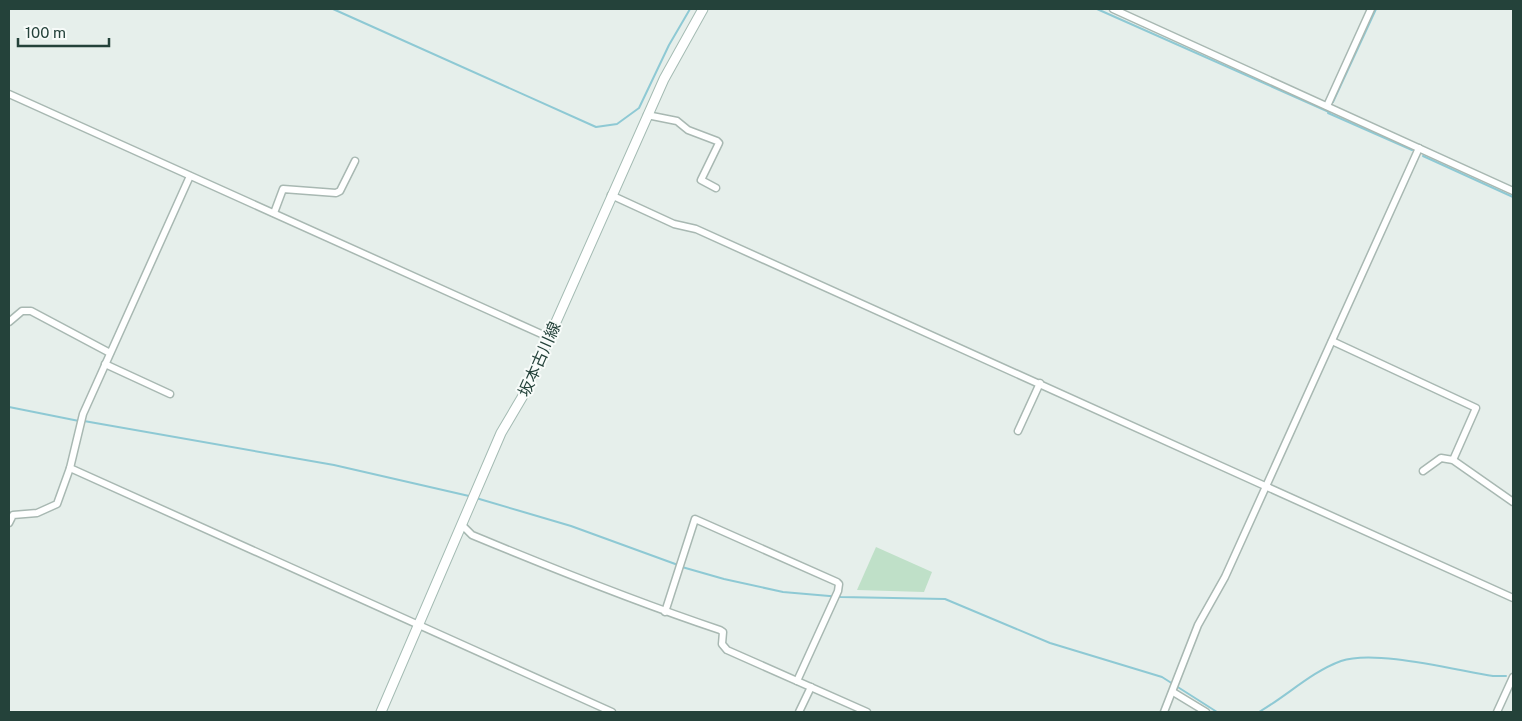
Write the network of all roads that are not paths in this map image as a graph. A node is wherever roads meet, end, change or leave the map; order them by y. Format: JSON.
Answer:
{"nodes":[{"id":1,"x":703,"y":9,"type":"edge"},
{"id":2,"x":1113,"y":9,"type":"edge"},
{"id":3,"x":1371,"y":9,"type":"edge"},
{"id":4,"x":9,"y":94,"type":"edge"},
{"id":5,"x":1327,"y":106,"type":"junction"},
{"id":6,"x":647,"y":115,"type":"junction"},
{"id":7,"x":1419,"y":148,"type":"junction"},
{"id":8,"x":355,"y":160,"type":"dead end"},
{"id":9,"x":190,"y":176,"type":"junction"},
{"id":10,"x":716,"y":188,"type":"dead end"},
{"id":11,"x":1513,"y":191,"type":"edge"},
{"id":12,"x":612,"y":195,"type":"junction"},
{"id":13,"x":274,"y":214,"type":"junction"},
{"id":14,"x":9,"y":322,"type":"edge"},
{"id":15,"x":548,"y":337,"type":"junction"},
{"id":16,"x":1332,"y":342,"type":"junction"},
{"id":17,"x":110,"y":353,"type":"junction"},
{"id":18,"x":105,"y":364,"type":"junction"},
{"id":19,"x":1040,"y":383,"type":"junction"},
{"id":20,"x":170,"y":394,"type":"dead end"},
{"id":21,"x":1018,"y":431,"type":"dead end"},
{"id":22,"x":1453,"y":460,"type":"junction"},
{"id":23,"x":70,"y":468,"type":"junction"},
{"id":24,"x":1423,"y":471,"type":"dead end"},
{"id":25,"x":1267,"y":485,"type":"junction"},
{"id":26,"x":1513,"y":502,"type":"edge"},
{"id":27,"x":9,"y":523,"type":"edge"},
{"id":28,"x":463,"y":526,"type":"junction"},
{"id":29,"x":1513,"y":598,"type":"edge"},
{"id":30,"x":665,"y":612,"type":"junction"},
{"id":31,"x":420,"y":625,"type":"junction"},
{"id":32,"x":1513,"y":677,"type":"edge"},
{"id":33,"x":797,"y":681,"type":"junction"},
{"id":34,"x":1175,"y":686,"type":"junction"},
{"id":35,"x":811,"y":687,"type":"junction"},
{"id":36,"x":381,"y":712,"type":"edge"},
{"id":37,"x":612,"y":712,"type":"edge"},
{"id":38,"x":798,"y":712,"type":"edge"},
{"id":39,"x":867,"y":712,"type":"edge"},
{"id":40,"x":1164,"y":712,"type":"edge"},
{"id":41,"x":1206,"y":712,"type":"edge"},
{"id":42,"x":1497,"y":712,"type":"edge"}],
"edges":[{"from":1,"to":6,"type":"main road","name":"坂本古川線"},
{"from":2,"to":5,"type":"street"},
{"from":3,"to":5,"type":"street"},
{"from":4,"to":9,"type":"street"},
{"from":5,"to":7,"type":"street"},
{"from":6,"to":10,"type":"street"},
{"from":6,"to":12,"type":"main road","name":"坂本古川線"},
{"from":7,"to":11,"type":"street"},
{"from":7,"to":16,"type":"street"},
{"from":8,"to":13,"type":"street"},
{"from":9,"to":13,"type":"street"},
{"from":9,"to":17,"type":"street"},
{"from":12,"to":15,"type":"main road","name":"坂本古川線"},
{"from":12,"to":19,"type":"street"},
{"from":13,"to":15,"type":"street"},
{"from":14,"to":17,"type":"street"},
{"from":15,"to":28,"type":"main road","name":"坂本古川線"},
{"from":16,"to":22,"type":"street"},
{"from":16,"to":25,"type":"street"},
{"from":17,"to":18,"type":"street"},
{"from":18,"to":20,"type":"street"},
{"from":18,"to":23,"type":"street"},
{"from":19,"to":21,"type":"street"},
{"from":19,"to":25,"type":"street"},
{"from":22,"to":24,"type":"street"},
{"from":22,"to":26,"type":"street"},
{"from":23,"to":27,"type":"street"},
{"from":23,"to":31,"type":"street"},
{"from":25,"to":29,"type":"street"},
{"from":25,"to":34,"type":"street"},
{"from":28,"to":30,"type":"street"},
{"from":28,"to":31,"type":"main road","name":"坂本古川線"},
{"from":30,"to":33,"type":"street"},
{"from":30,"to":33,"type":"street"},
{"from":31,"to":36,"type":"main road","name":"坂本古川線"},
{"from":31,"to":37,"type":"street"},
{"from":32,"to":42,"type":"street"},
{"from":33,"to":35,"type":"street"},
{"from":34,"to":40,"type":"street"},
{"from":34,"to":41,"type":"street"},
{"from":35,"to":38,"type":"street"},
{"from":35,"to":39,"type":"street"}]}
